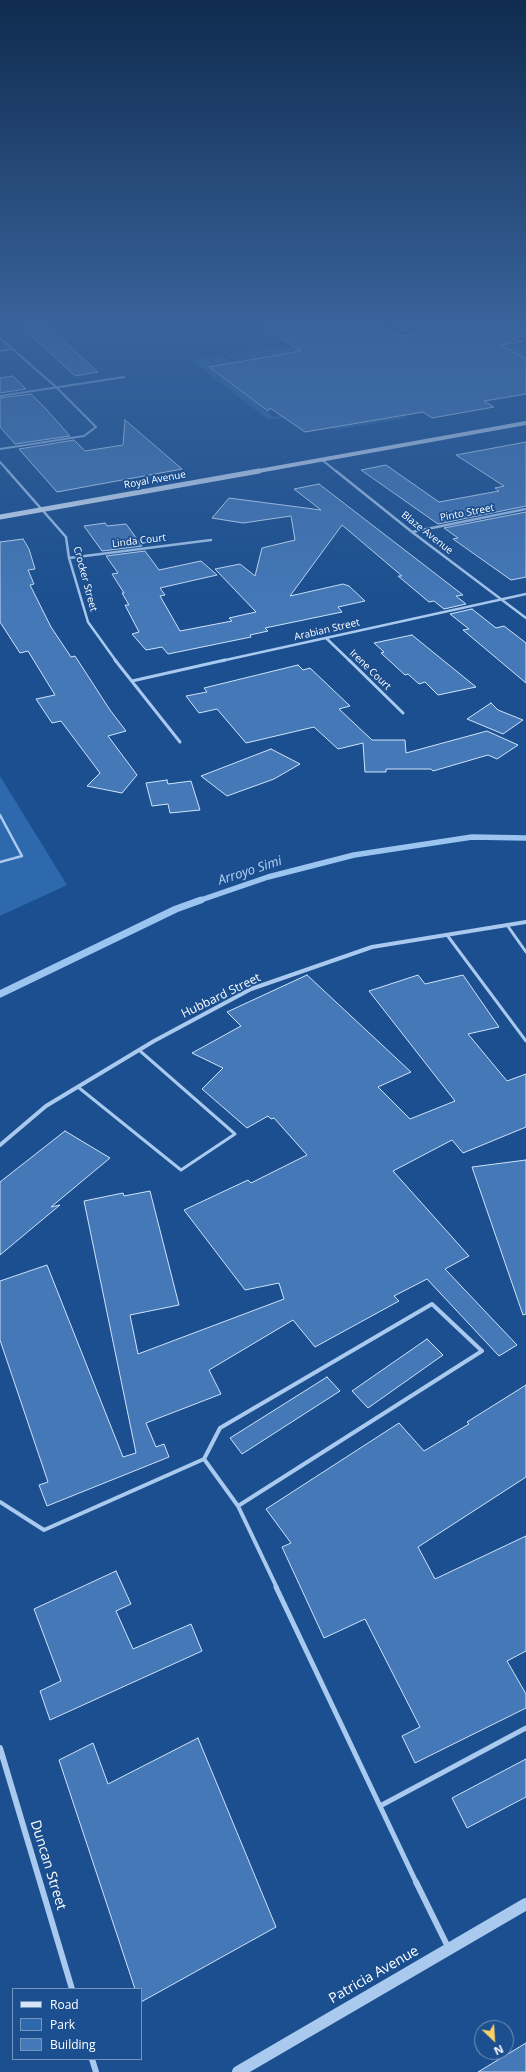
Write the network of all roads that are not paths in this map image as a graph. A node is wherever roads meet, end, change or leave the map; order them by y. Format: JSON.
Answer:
{"nodes":[{"id":1,"x":88,"y":418,"type":"edge"},
{"id":2,"x":526,"y":423,"type":"edge"},
{"id":3,"x":0,"y":449,"type":"edge"},
{"id":4,"x":321,"y":460,"type":"junction"},
{"id":5,"x":0,"y":462,"type":"edge"},
{"id":6,"x":526,"y":509,"type":"edge"},
{"id":7,"x":40,"y":510,"type":"junction"},
{"id":8,"x":0,"y":517,"type":"edge"},
{"id":9,"x":412,"y":532,"type":"junction"},
{"id":10,"x":211,"y":540,"type":"dead end"},
{"id":11,"x":69,"y":558,"type":"junction"},
{"id":12,"x":526,"y":594,"type":"edge"},
{"id":13,"x":501,"y":599,"type":"junction"},
{"id":14,"x":526,"y":618,"type":"edge"},
{"id":15,"x":326,"y":638,"type":"junction"},
{"id":16,"x":132,"y":682,"type":"junction"},
{"id":17,"x":402,"y":712,"type":"dead end"},
{"id":18,"x":180,"y":742,"type":"dead end"},
{"id":19,"x":0,"y":815,"type":"edge"},
{"id":20,"x":0,"y":862,"type":"edge"},
{"id":21,"x":526,"y":922,"type":"edge"},
{"id":22,"x":507,"y":925,"type":"junction"},
{"id":23,"x":447,"y":935,"type":"junction"},
{"id":24,"x":526,"y":952,"type":"edge"},
{"id":25,"x":526,"y":1040,"type":"edge"},
{"id":26,"x":139,"y":1050,"type":"junction"},
{"id":27,"x":78,"y":1087,"type":"junction"},
{"id":28,"x":0,"y":1145,"type":"edge"},
{"id":29,"x":204,"y":1458,"type":"junction"},
{"id":30,"x":0,"y":1504,"type":"edge"},
{"id":31,"x":238,"y":1506,"type":"junction"},
{"id":32,"x":526,"y":1728,"type":"edge"},
{"id":33,"x":0,"y":1748,"type":"edge"},
{"id":34,"x":380,"y":1806,"type":"junction"},
{"id":35,"x":416,"y":1882,"type":"joint"},
{"id":36,"x":526,"y":1904,"type":"edge"},
{"id":37,"x":449,"y":1949,"type":"junction"},
{"id":38,"x":72,"y":1988,"type":"edge"},
{"id":39,"x":92,"y":2060,"type":"edge"},
{"id":40,"x":96,"y":2072,"type":"edge"},
{"id":41,"x":238,"y":2072,"type":"edge"}],
"edges":[{"from":1,"to":3,"type":"street"},
{"from":2,"to":4,"type":"main road","name":"Royal Avenue"},
{"from":4,"to":7,"type":"main road","name":"Royal Avenue"},
{"from":4,"to":9,"type":"street","name":"Blaze Avenue"},
{"from":5,"to":7,"type":"street","name":"Crocker Street"},
{"from":6,"to":9,"type":"street","name":"Pinto Street"},
{"from":7,"to":8,"type":"main road","name":"Royal Avenue"},
{"from":7,"to":11,"type":"street","name":"Crocker Street"},
{"from":9,"to":13,"type":"street","name":"Blaze Avenue"},
{"from":10,"to":11,"type":"street","name":"Linda Court"},
{"from":11,"to":16,"type":"street","name":"Crocker Street"},
{"from":12,"to":13,"type":"street","name":"Arabian Street"},
{"from":13,"to":14,"type":"street","name":"Blaze Avenue"},
{"from":13,"to":15,"type":"street","name":"Arabian Street"},
{"from":15,"to":16,"type":"street","name":"Arabian Street"},
{"from":15,"to":17,"type":"street","name":"Irene Court"},
{"from":16,"to":18,"type":"street","name":"Crocker Street"},
{"from":19,"to":20,"type":"lane"},
{"from":21,"to":22,"type":"street","name":"Hubbard Street"},
{"from":22,"to":23,"type":"street","name":"Hubbard Street"},
{"from":22,"to":24,"type":"lane"},
{"from":23,"to":25,"type":"lane"},
{"from":23,"to":26,"type":"street","name":"Hubbard Street"},
{"from":26,"to":27,"type":"street","name":"Hubbard Street"},
{"from":26,"to":27,"type":"lane"},
{"from":27,"to":28,"type":"street","name":"Hubbard Street"},
{"from":29,"to":30,"type":"lane"},
{"from":29,"to":31,"type":"lane"},
{"from":29,"to":31,"type":"lane"},
{"from":31,"to":34,"type":"lane"},
{"from":32,"to":34,"type":"lane"},
{"from":33,"to":38,"type":"street","name":"Duncan Street"},
{"from":34,"to":35,"type":"lane"},
{"from":35,"to":37,"type":"street"},
{"from":36,"to":37,"type":"street","name":"Patricia Avenue"},
{"from":37,"to":41,"type":"street","name":"Patricia Avenue"},
{"from":39,"to":40,"type":"street"}]}
